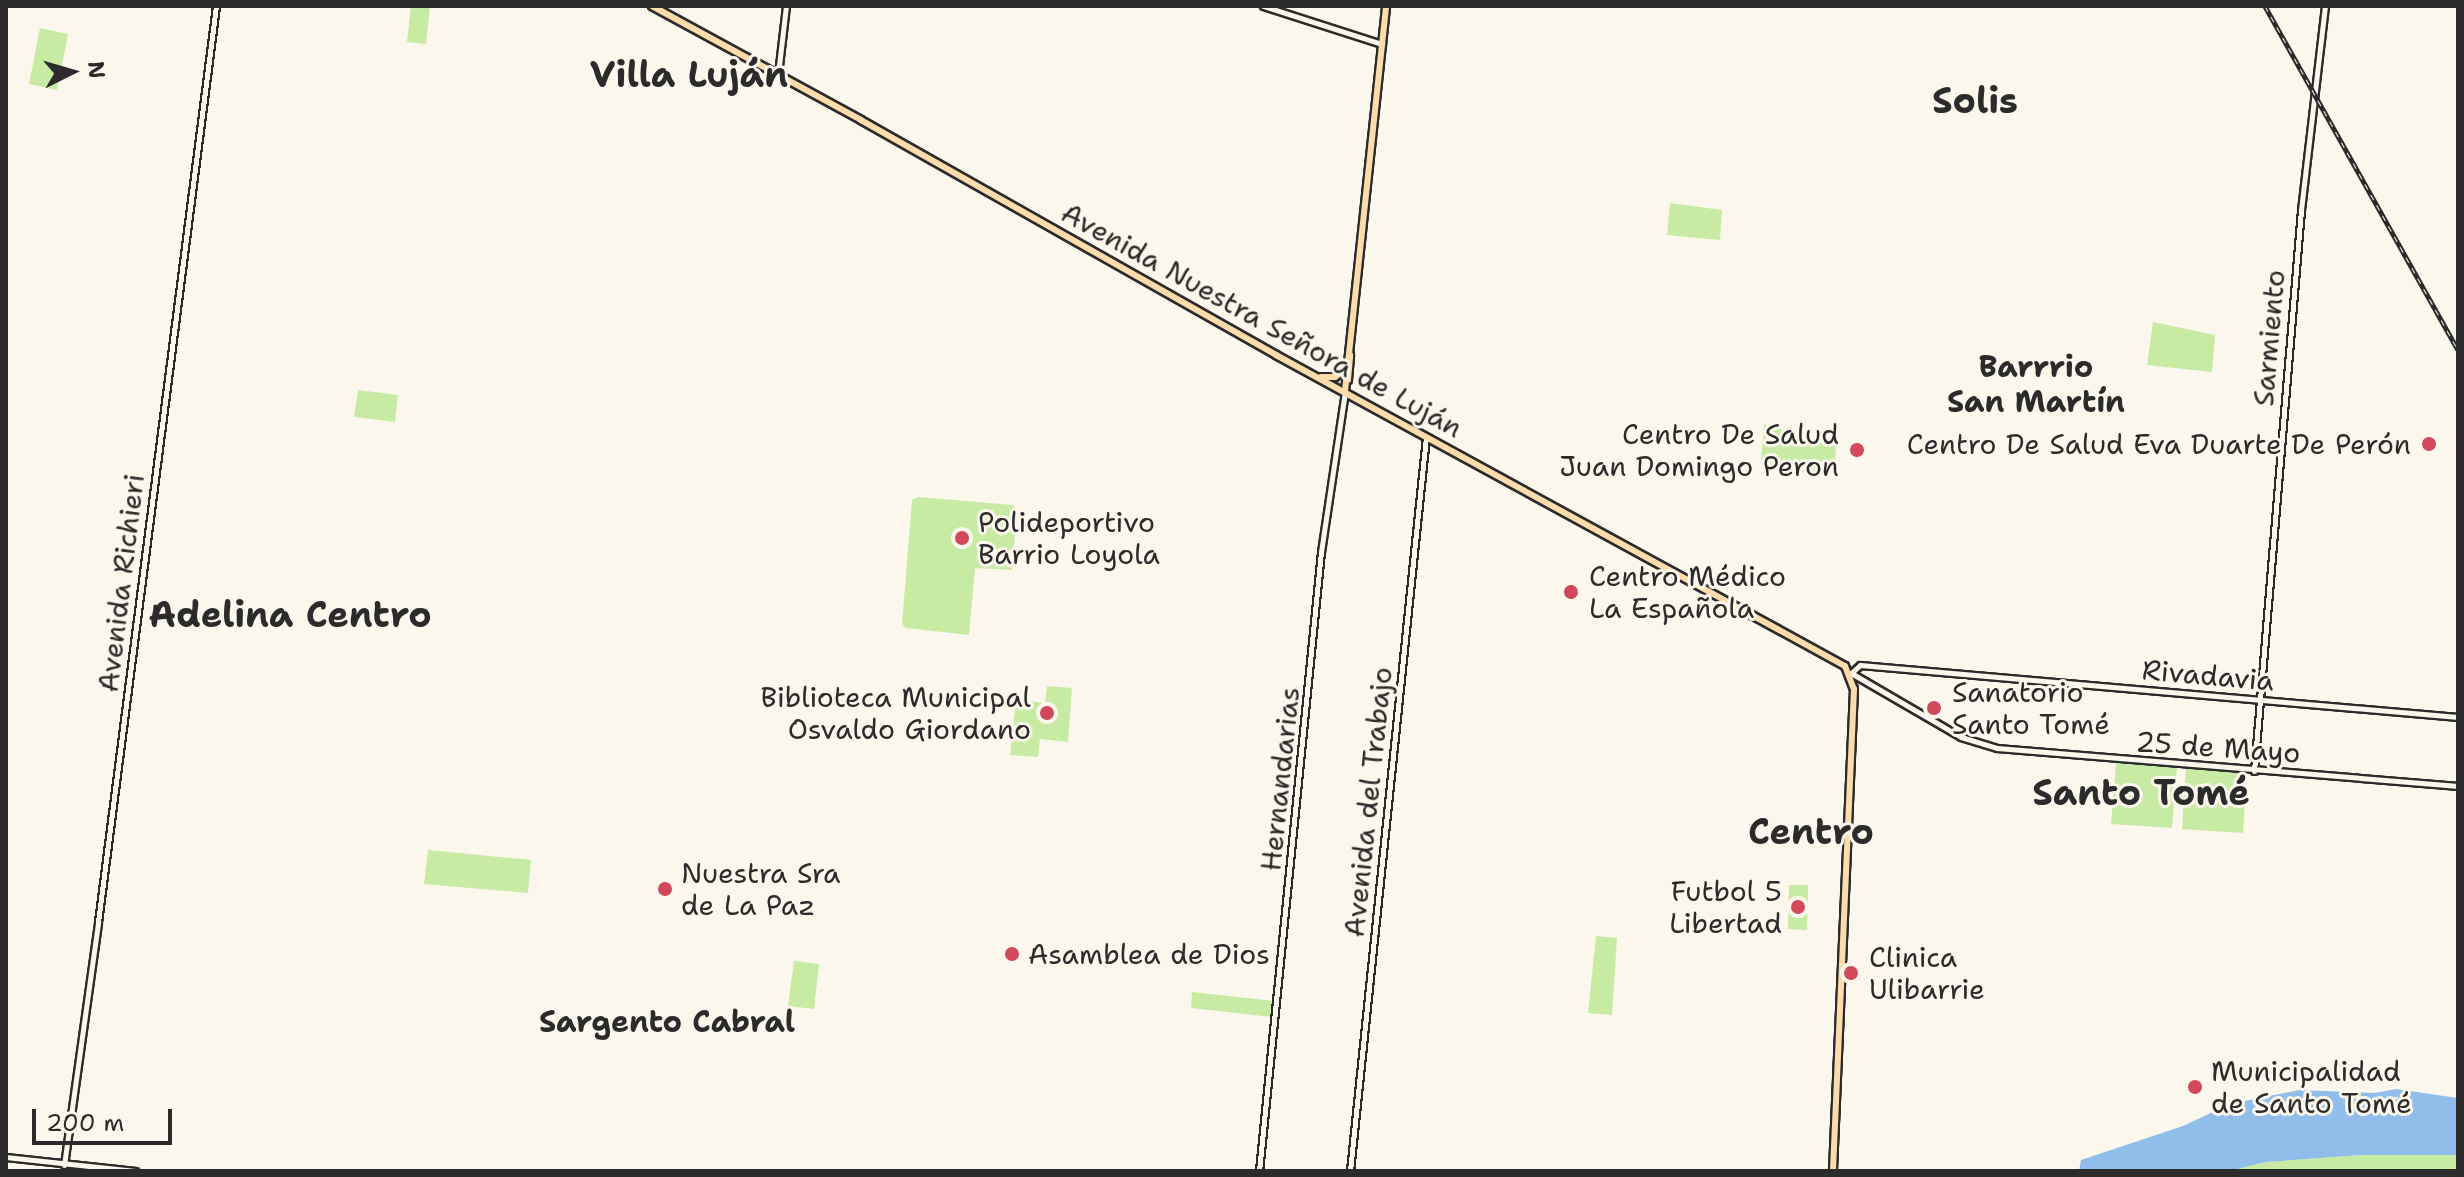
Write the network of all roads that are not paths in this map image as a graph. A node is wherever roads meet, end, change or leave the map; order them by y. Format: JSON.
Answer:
{"nodes":[{"id":1,"x":216,"y":6,"type":"edge"},
{"id":2,"x":652,"y":6,"type":"edge"},
{"id":3,"x":786,"y":6,"type":"edge"},
{"id":4,"x":1263,"y":6,"type":"edge"},
{"id":5,"x":1386,"y":6,"type":"edge"},
{"id":6,"x":2325,"y":6,"type":"edge"},
{"id":7,"x":1382,"y":44,"type":"junction"},
{"id":8,"x":778,"y":74,"type":"junction"},
{"id":9,"x":1352,"y":317,"type":"junction"},
{"id":10,"x":1345,"y":368,"type":"junction"},
{"id":11,"x":1317,"y":377,"type":"junction"},
{"id":12,"x":1345,"y":391,"type":"junction"},
{"id":13,"x":1426,"y":437,"type":"junction"},
{"id":14,"x":1851,"y":673,"type":"junction"},
{"id":15,"x":2259,"y":699,"type":"junction"},
{"id":16,"x":2458,"y":717,"type":"edge"},
{"id":17,"x":2254,"y":771,"type":"junction"},
{"id":18,"x":2458,"y":786,"type":"edge"},
{"id":19,"x":6,"y":1157,"type":"edge"},
{"id":20,"x":64,"y":1165,"type":"junction"},
{"id":21,"x":135,"y":1171,"type":"edge"},
{"id":22,"x":1259,"y":1171,"type":"edge"},
{"id":23,"x":1350,"y":1171,"type":"edge"},
{"id":24,"x":1833,"y":1171,"type":"edge"}],
"edges":[{"from":1,"to":20,"type":"street","name":"Avenida Richieri"},
{"from":2,"to":8,"type":"main road","name":"Avenida Nuestra Señora de Luján"},
{"from":3,"to":8,"type":"street"},
{"from":4,"to":7,"type":"street"},
{"from":5,"to":7,"type":"main road"},
{"from":6,"to":15,"type":"street","name":"Sarmiento"},
{"from":7,"to":9,"type":"main road"},
{"from":8,"to":11,"type":"main road","name":"Avenida Nuestra Señora de Luján"},
{"from":9,"to":10,"type":"main road"},
{"from":9,"to":12,"type":"main road"},
{"from":10,"to":11,"type":"main road"},
{"from":10,"to":12,"type":"main road"},
{"from":11,"to":12,"type":"main road","name":"Avenida Nuestra Señora de Luján"},
{"from":12,"to":13,"type":"main road","name":"Avenida Nuestra Señora de Luján"},
{"from":12,"to":22,"type":"street","name":"Hernandarias"},
{"from":13,"to":14,"type":"main road","name":"Avenida Nuestra Señora de Luján"},
{"from":13,"to":23,"type":"street","name":"Avenida del Trabajo"},
{"from":14,"to":15,"type":"street","name":"Rivadavia"},
{"from":14,"to":17,"type":"street","name":"25 de Mayo"},
{"from":14,"to":24,"type":"main road"},
{"from":15,"to":16,"type":"street","name":"Rivadavia"},
{"from":15,"to":17,"type":"street","name":"Sarmiento"},
{"from":17,"to":18,"type":"street","name":"25 de Mayo"},
{"from":19,"to":20,"type":"street"},
{"from":20,"to":21,"type":"street"}]}
